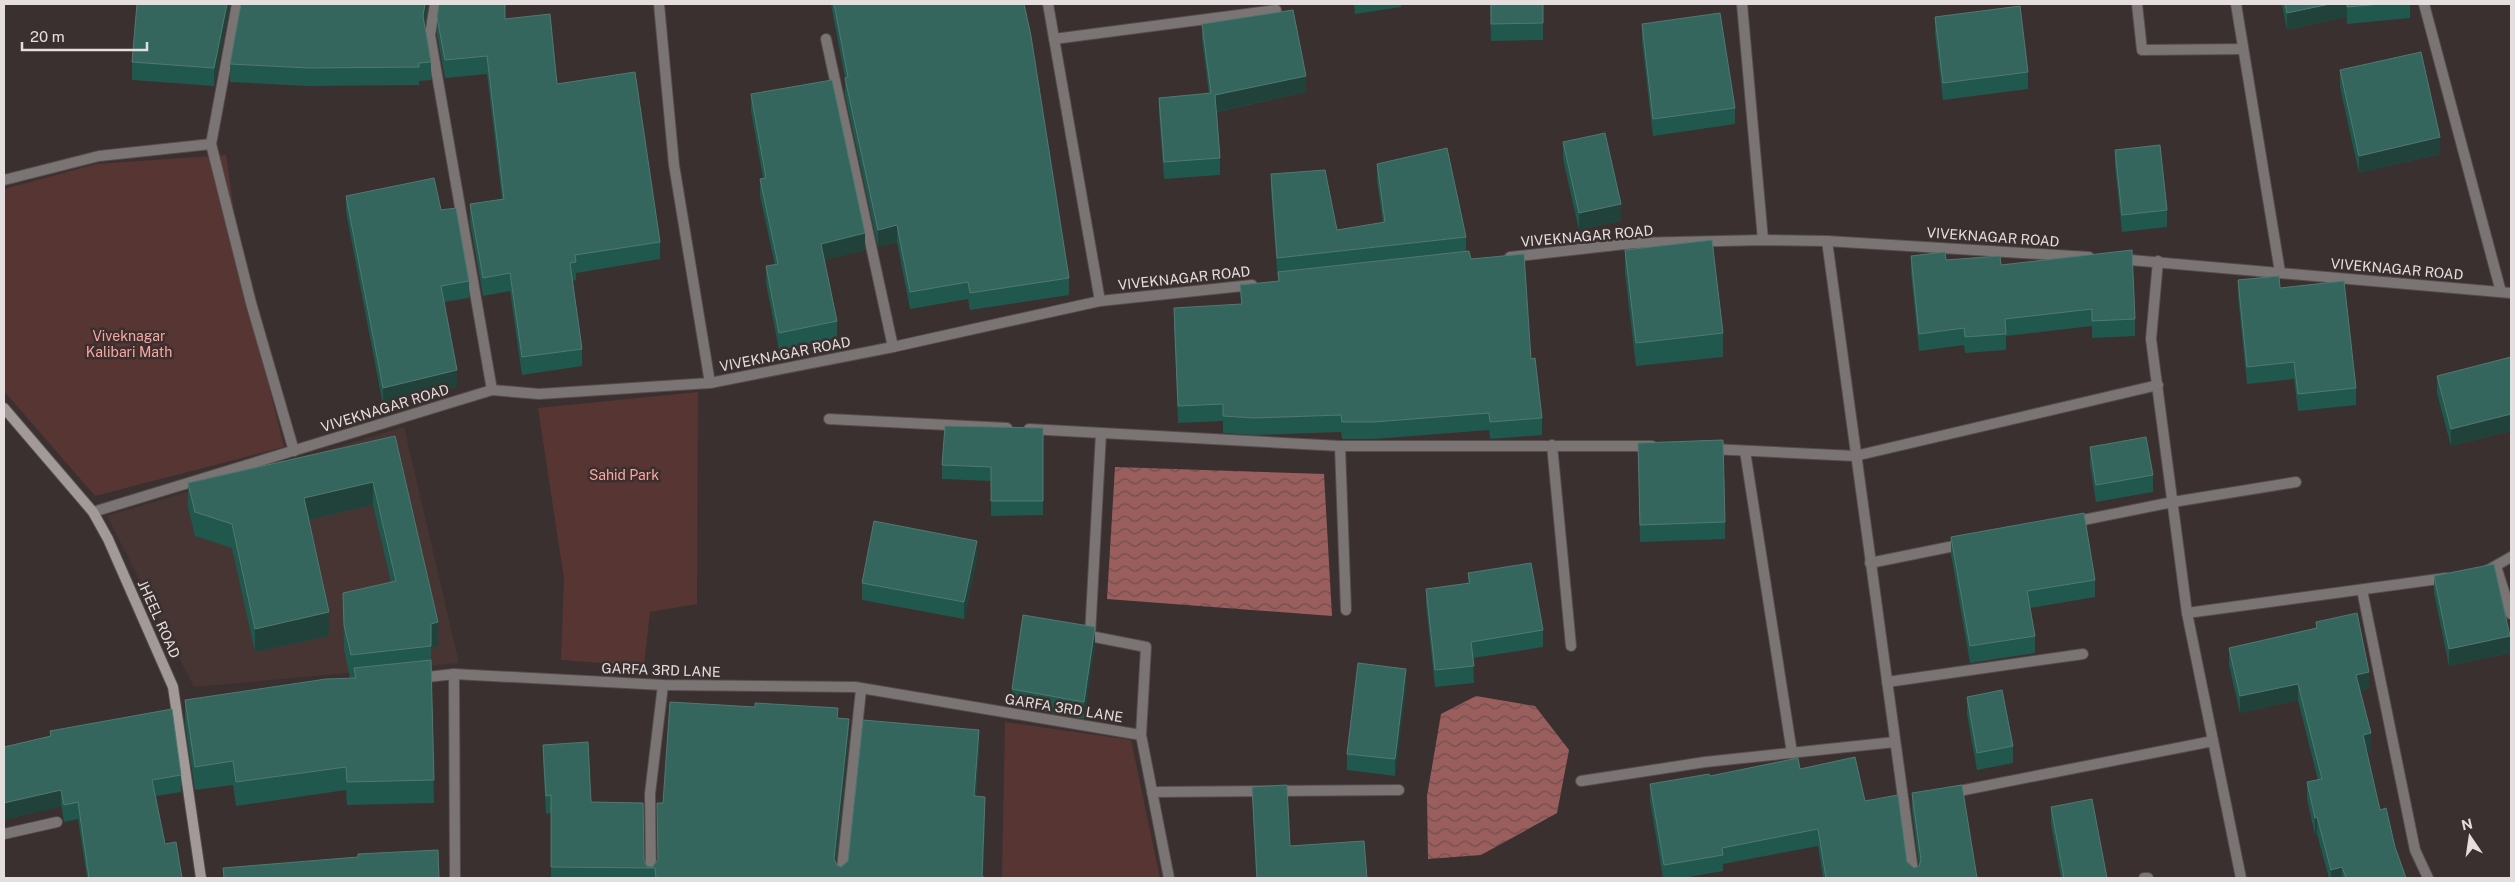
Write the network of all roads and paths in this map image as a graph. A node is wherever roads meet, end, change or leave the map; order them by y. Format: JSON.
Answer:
{"nodes":[{"id":1,"x":237,"y":4,"type":"edge"},
{"id":2,"x":435,"y":4,"type":"edge"},
{"id":3,"x":659,"y":4,"type":"edge"},
{"id":4,"x":1048,"y":4,"type":"edge"},
{"id":5,"x":1742,"y":4,"type":"edge"},
{"id":6,"x":2137,"y":4,"type":"edge"},
{"id":7,"x":2236,"y":4,"type":"edge"},
{"id":8,"x":2424,"y":4,"type":"edge"},
{"id":9,"x":1276,"y":10,"type":"dead end"},
{"id":10,"x":1054,"y":39,"type":"junction"},
{"id":11,"x":826,"y":40,"type":"dead end"},
{"id":12,"x":2243,"y":49,"type":"junction"},
{"id":13,"x":211,"y":144,"type":"junction"},
{"id":14,"x":4,"y":180,"type":"edge"},
{"id":15,"x":1763,"y":240,"type":"junction"},
{"id":16,"x":1827,"y":241,"type":"junction"},
{"id":17,"x":1498,"y":258,"type":"edge"},
{"id":18,"x":2158,"y":261,"type":"junction"},
{"id":19,"x":2280,"y":272,"type":"junction"},
{"id":20,"x":1265,"y":284,"type":"edge"},
{"id":21,"x":2506,"y":293,"type":"edge"},
{"id":22,"x":1100,"y":301,"type":"junction"},
{"id":23,"x":894,"y":347,"type":"junction"},
{"id":24,"x":710,"y":383,"type":"junction"},
{"id":25,"x":2158,"y":385,"type":"junction"},
{"id":26,"x":492,"y":390,"type":"junction"},
{"id":27,"x":4,"y":408,"type":"edge"},
{"id":28,"x":828,"y":419,"type":"dead end"},
{"id":29,"x":1101,"y":432,"type":"junction"},
{"id":30,"x":1552,"y":445,"type":"junction"},
{"id":31,"x":1340,"y":446,"type":"junction"},
{"id":32,"x":1664,"y":447,"type":"edge"},
{"id":33,"x":1700,"y":449,"type":"edge"},
{"id":34,"x":294,"y":451,"type":"junction"},
{"id":35,"x":1745,"y":451,"type":"junction"},
{"id":36,"x":1855,"y":456,"type":"junction"},
{"id":37,"x":2296,"y":482,"type":"dead end"},
{"id":38,"x":2173,"y":502,"type":"junction"},
{"id":39,"x":92,"y":512,"type":"junction"},
{"id":40,"x":2066,"y":524,"type":"edge"},
{"id":41,"x":1978,"y":541,"type":"edge"},
{"id":42,"x":2511,"y":557,"type":"edge"},
{"id":43,"x":1870,"y":563,"type":"junction"},
{"id":44,"x":2496,"y":566,"type":"junction"},
{"id":45,"x":2476,"y":574,"type":"edge"},
{"id":46,"x":2457,"y":576,"type":"edge"},
{"id":47,"x":2362,"y":590,"type":"junction"},
{"id":48,"x":1346,"y":610,"type":"dead end"},
{"id":49,"x":2187,"y":613,"type":"junction"},
{"id":50,"x":2511,"y":614,"type":"edge"},
{"id":51,"x":1571,"y":646,"type":"dead end"},
{"id":52,"x":2083,"y":654,"type":"dead end"},
{"id":53,"x":454,"y":674,"type":"junction"},
{"id":54,"x":405,"y":680,"type":"edge"},
{"id":55,"x":1887,"y":682,"type":"junction"},
{"id":56,"x":663,"y":685,"type":"junction"},
{"id":57,"x":861,"y":690,"type":"junction"},
{"id":58,"x":1141,"y":734,"type":"junction"},
{"id":59,"x":2213,"y":741,"type":"junction"},
{"id":60,"x":1894,"y":742,"type":"junction"},
{"id":61,"x":1792,"y":753,"type":"junction"},
{"id":62,"x":1581,"y":781,"type":"dead end"},
{"id":63,"x":1399,"y":790,"type":"dead end"},
{"id":64,"x":1152,"y":792,"type":"junction"},
{"id":65,"x":1942,"y":794,"type":"edge"},
{"id":66,"x":57,"y":822,"type":"dead end"},
{"id":67,"x":4,"y":834,"type":"edge"},
{"id":68,"x":200,"y":878,"type":"edge"},
{"id":69,"x":455,"y":878,"type":"edge"},
{"id":70,"x":652,"y":878,"type":"edge"},
{"id":71,"x":841,"y":878,"type":"edge"},
{"id":72,"x":1169,"y":878,"type":"edge"},
{"id":73,"x":1914,"y":878,"type":"edge"},
{"id":74,"x":2242,"y":878,"type":"edge"},
{"id":75,"x":2428,"y":878,"type":"edge"}],
"edges":[{"from":1,"to":13,"type":"street"},
{"from":2,"to":26,"type":"street"},
{"from":3,"to":24,"type":"street"},
{"from":4,"to":10,"type":"street"},
{"from":5,"to":15,"type":"street"},
{"from":6,"to":12,"type":"street"},
{"from":7,"to":12,"type":"street"},
{"from":8,"to":21,"type":"street"},
{"from":9,"to":10,"type":"street"},
{"from":10,"to":22,"type":"street"},
{"from":11,"to":23,"type":"street"},
{"from":12,"to":19,"type":"street"},
{"from":13,"to":14,"type":"street"},
{"from":13,"to":34,"type":"street"},
{"from":15,"to":16,"type":"street","name":"VIVEKNAGAR ROAD"},
{"from":15,"to":17,"type":"street","name":"VIVEKNAGAR ROAD"},
{"from":16,"to":18,"type":"street","name":"VIVEKNAGAR ROAD"},
{"from":16,"to":36,"type":"street"},
{"from":18,"to":19,"type":"street","name":"VIVEKNAGAR ROAD"},
{"from":18,"to":25,"type":"street"},
{"from":19,"to":21,"type":"street","name":"VIVEKNAGAR ROAD"},
{"from":20,"to":22,"type":"street","name":"VIVEKNAGAR ROAD"},
{"from":22,"to":23,"type":"street","name":"VIVEKNAGAR ROAD"},
{"from":23,"to":24,"type":"street","name":"VIVEKNAGAR ROAD"},
{"from":24,"to":26,"type":"street","name":"VIVEKNAGAR ROAD"},
{"from":25,"to":36,"type":"street"},
{"from":25,"to":38,"type":"street"},
{"from":26,"to":34,"type":"street","name":"VIVEKNAGAR ROAD"},
{"from":27,"to":39,"type":"street","name":"JHEEL ROAD"},
{"from":28,"to":29,"type":"street"},
{"from":29,"to":31,"type":"street"},
{"from":29,"to":58,"type":"street","name":"GARFA 3RD LANE"},
{"from":30,"to":31,"type":"street"},
{"from":30,"to":32,"type":"street"},
{"from":30,"to":51,"type":"street"},
{"from":31,"to":48,"type":"street"},
{"from":33,"to":35,"type":"street"},
{"from":34,"to":39,"type":"street","name":"VIVEKNAGAR ROAD"},
{"from":35,"to":36,"type":"street"},
{"from":35,"to":61,"type":"street"},
{"from":36,"to":43,"type":"street"},
{"from":37,"to":38,"type":"street"},
{"from":38,"to":40,"type":"street"},
{"from":38,"to":49,"type":"street"},
{"from":39,"to":68,"type":"street","name":"JHEEL ROAD"},
{"from":41,"to":43,"type":"street"},
{"from":42,"to":44,"type":"street"},
{"from":43,"to":55,"type":"street"},
{"from":44,"to":45,"type":"street"},
{"from":44,"to":50,"type":"street"},
{"from":46,"to":47,"type":"street"},
{"from":47,"to":49,"type":"street"},
{"from":47,"to":75,"type":"street"},
{"from":49,"to":59,"type":"street"},
{"from":52,"to":55,"type":"street"},
{"from":53,"to":54,"type":"street","name":"GARFA 3RD LANE"},
{"from":53,"to":56,"type":"street","name":"GARFA 3RD LANE"},
{"from":53,"to":69,"type":"street"},
{"from":55,"to":60,"type":"street"},
{"from":56,"to":57,"type":"street","name":"GARFA 3RD LANE"},
{"from":56,"to":70,"type":"street"},
{"from":57,"to":58,"type":"street","name":"GARFA 3RD LANE"},
{"from":57,"to":71,"type":"street"},
{"from":58,"to":64,"type":"street","name":"GARFA 3RD LANE"},
{"from":59,"to":65,"type":"street"},
{"from":59,"to":74,"type":"street"},
{"from":60,"to":61,"type":"street"},
{"from":60,"to":73,"type":"street"},
{"from":61,"to":62,"type":"street"},
{"from":63,"to":64,"type":"street"},
{"from":64,"to":72,"type":"street","name":"GARFA 3RD LANE"},
{"from":66,"to":67,"type":"street"}]}
